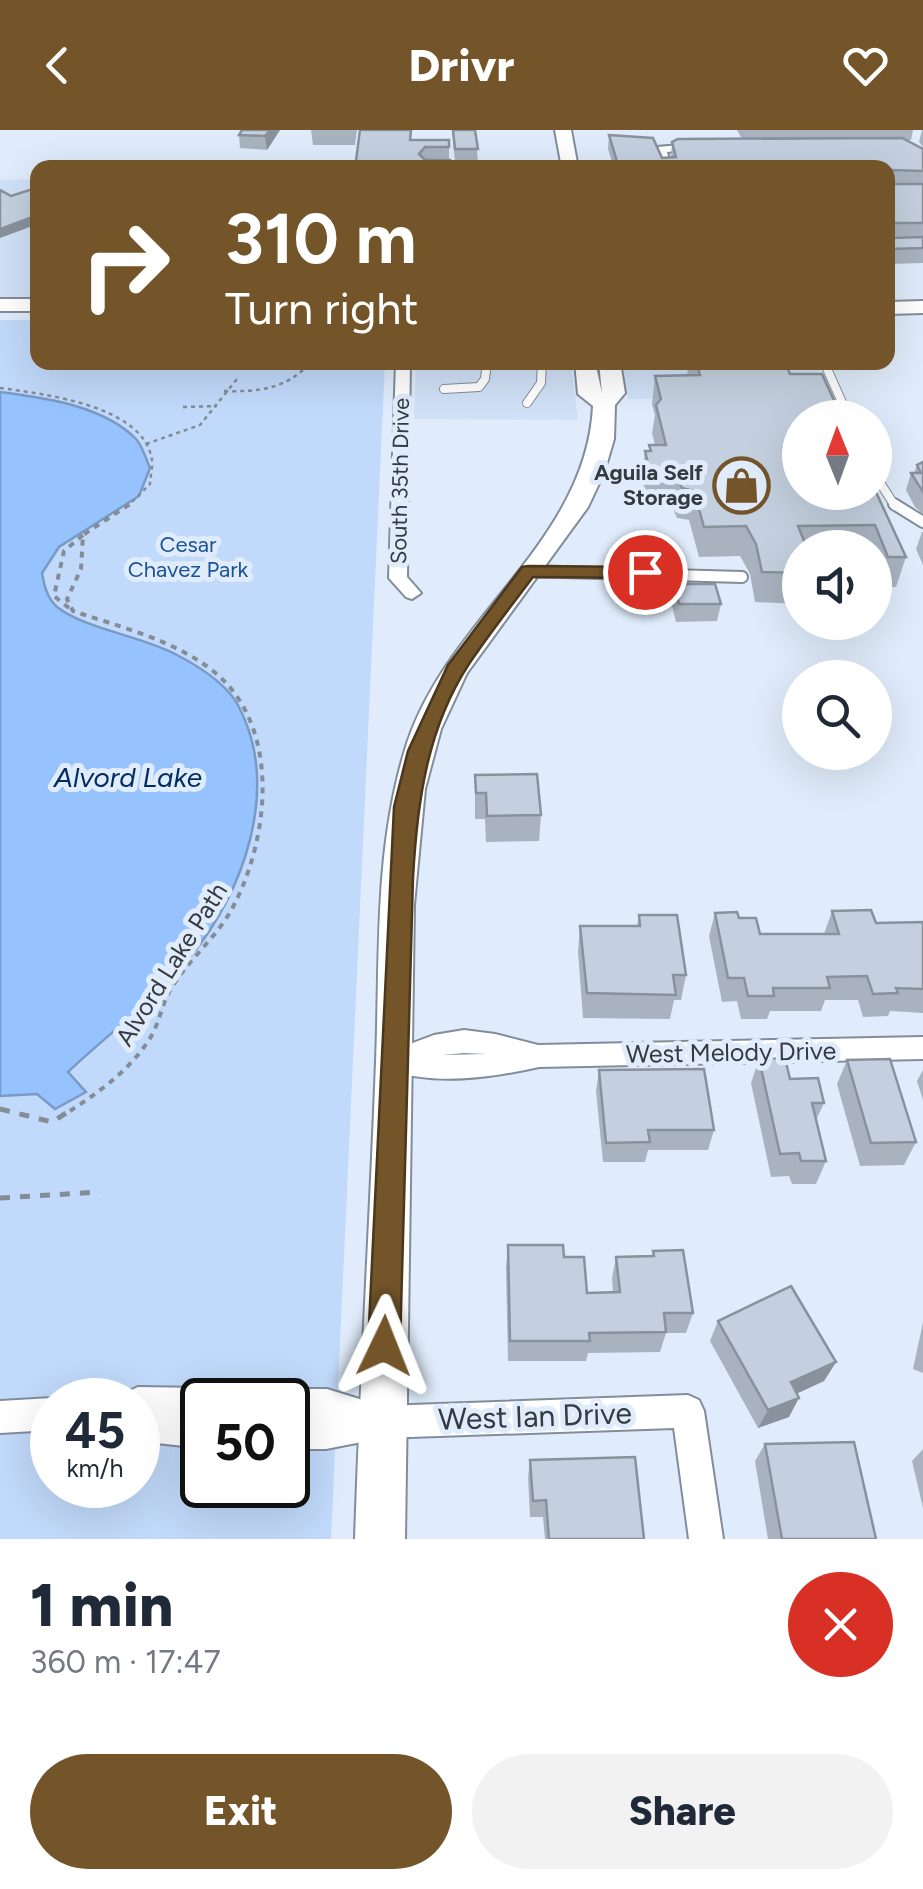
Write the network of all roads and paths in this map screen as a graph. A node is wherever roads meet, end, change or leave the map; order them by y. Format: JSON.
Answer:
{"nodes":[{"id":1,"x":546,"y":130,"type":"edge"},
{"id":2,"x":563,"y":130,"type":"edge"},
{"id":3,"x":714,"y":146,"type":"edge"},
{"id":4,"x":551,"y":160,"type":"edge"},
{"id":5,"x":569,"y":160,"type":"edge"},
{"id":6,"x":663,"y":160,"type":"edge"},
{"id":7,"x":923,"y":295,"type":"edge"},
{"id":8,"x":895,"y":298,"type":"edge"},
{"id":9,"x":895,"y":301,"type":"edge"},
{"id":10,"x":0,"y":305,"type":"edge"},
{"id":11,"x":30,"y":305,"type":"edge"},
{"id":12,"x":923,"y":308,"type":"edge"},
{"id":13,"x":0,"y":316,"type":"edge"},
{"id":14,"x":30,"y":316,"type":"edge"},
{"id":15,"x":304,"y":370,"type":"edge"},
{"id":16,"x":403,"y":370,"type":"edge"},
{"id":17,"x":486,"y":370,"type":"edge"},
{"id":18,"x":542,"y":370,"type":"edge"},
{"id":19,"x":586,"y":370,"type":"edge"},
{"id":20,"x":610,"y":370,"type":"edge"},
{"id":21,"x":828,"y":370,"type":"edge"},
{"id":22,"x":237,"y":378,"type":"dead end"},
{"id":23,"x":0,"y":388,"type":"edge"},
{"id":24,"x":444,"y":389,"type":"dead end"},
{"id":25,"x":224,"y":391,"type":"junction"},
{"id":26,"x":841,"y":400,"type":"edge"},
{"id":27,"x":527,"y":403,"type":"dead end"},
{"id":28,"x":604,"y":404,"type":"junction"},
{"id":29,"x":184,"y":406,"type":"dead end"},
{"id":30,"x":217,"y":406,"type":"junction"},
{"id":31,"x":146,"y":444,"type":"junction"},
{"id":32,"x":892,"y":500,"type":"edge"},
{"id":33,"x":923,"y":522,"type":"edge"},
{"id":34,"x":84,"y":536,"type":"junction"},
{"id":35,"x":528,"y":571,"type":"junction"},
{"id":36,"x":742,"y":577,"type":"dead end"},
{"id":37,"x":412,"y":593,"type":"dead end"},
{"id":38,"x":73,"y":611,"type":"junction"},
{"id":39,"x":923,"y":1048,"type":"edge"},
{"id":40,"x":395,"y":1061,"type":"junction"},
{"id":41,"x":0,"y":1109,"type":"edge"},
{"id":42,"x":100,"y":1192,"type":"dead end"},
{"id":43,"x":0,"y":1198,"type":"edge"},
{"id":44,"x":310,"y":1405,"type":"edge"},
{"id":45,"x":30,"y":1415,"type":"edge"},
{"id":46,"x":0,"y":1417,"type":"edge"},
{"id":47,"x":382,"y":1422,"type":"junction"},
{"id":48,"x":310,"y":1433,"type":"edge"},
{"id":49,"x":380,"y":1539,"type":"edge"},
{"id":50,"x":706,"y":1539,"type":"edge"}],
"edges":[{"from":1,"to":4,"type":"main road"},
{"from":2,"to":5,"type":"main road"},
{"from":3,"to":6,"type":"street"},
{"from":7,"to":8,"type":"main road"},
{"from":9,"to":12,"type":"main road"},
{"from":10,"to":11,"type":"main road"},
{"from":13,"to":14,"type":"main road"},
{"from":15,"to":25,"type":"path"},
{"from":16,"to":37,"type":"street","name":"South 35th Drive"},
{"from":17,"to":24,"type":"lane"},
{"from":18,"to":27,"type":"lane"},
{"from":19,"to":28,"type":"main road"},
{"from":20,"to":28,"type":"main road"},
{"from":21,"to":26,"type":"lane"},
{"from":22,"to":25,"type":"path"},
{"from":23,"to":31,"type":"path"},
{"from":25,"to":30,"type":"path"},
{"from":28,"to":35,"type":"main road"},
{"from":29,"to":30,"type":"path"},
{"from":30,"to":31,"type":"path"},
{"from":31,"to":34,"type":"path"},
{"from":32,"to":33,"type":"lane"},
{"from":34,"to":38,"type":"path"},
{"from":34,"to":38,"type":"path"},
{"from":35,"to":36,"type":"lane"},
{"from":35,"to":40,"type":"main road"},
{"from":38,"to":41,"type":"path","name":"Alvord Lake Path"},
{"from":39,"to":40,"type":"street","name":"West Melody Drive"},
{"from":40,"to":47,"type":"main road"},
{"from":42,"to":43,"type":"path"},
{"from":44,"to":47,"type":"street"},
{"from":45,"to":46,"type":"street"},
{"from":47,"to":48,"type":"street"},
{"from":47,"to":49,"type":"main road"},
{"from":47,"to":50,"type":"street","name":"West Ian Drive"}]}
